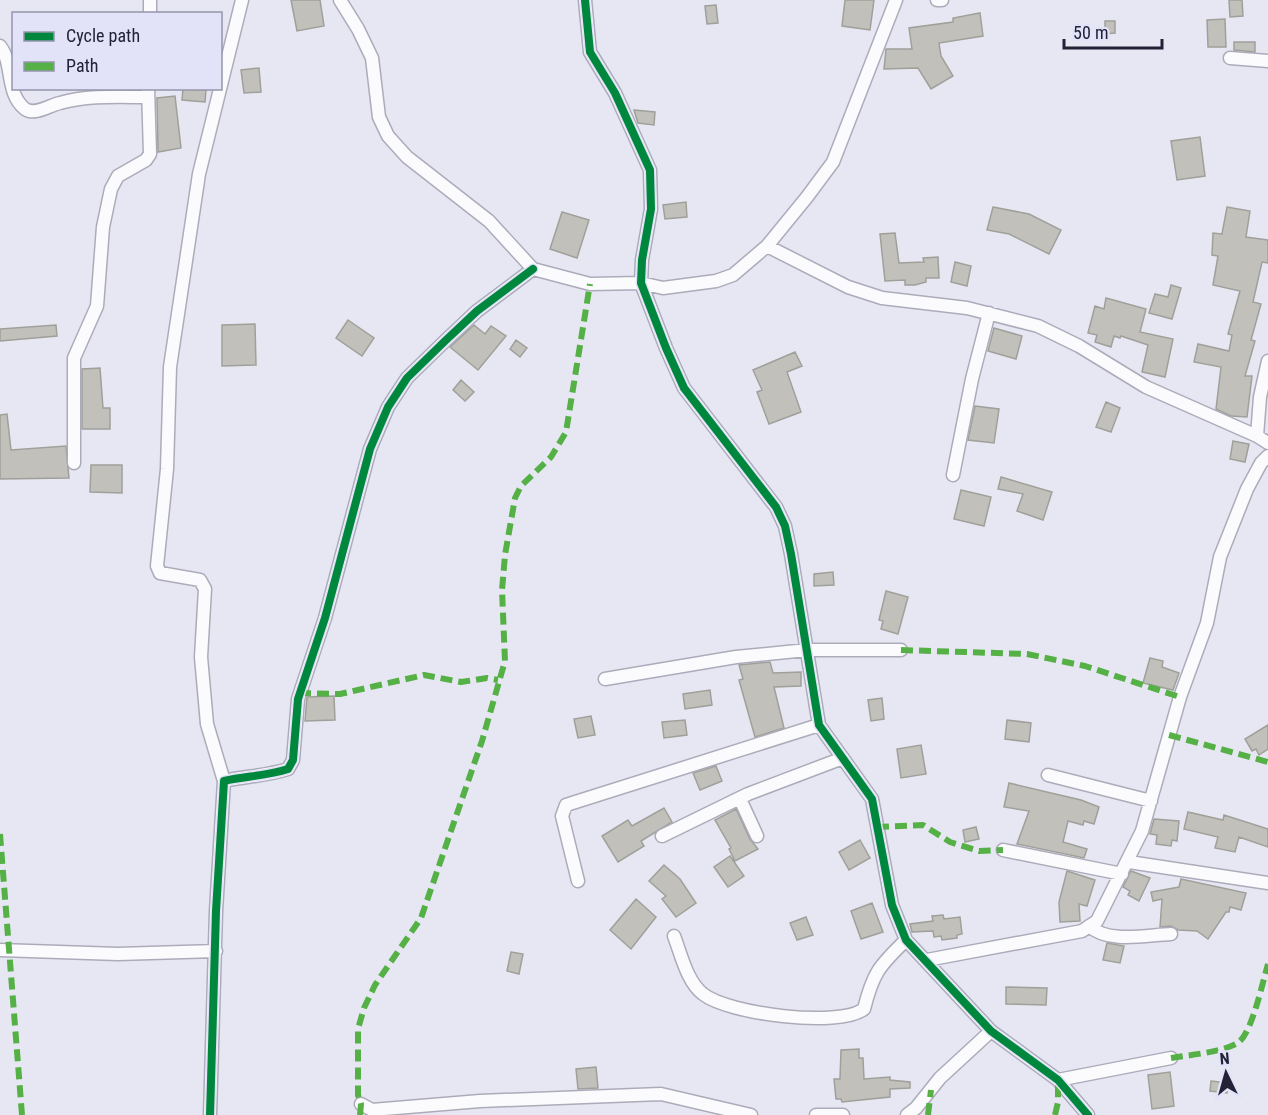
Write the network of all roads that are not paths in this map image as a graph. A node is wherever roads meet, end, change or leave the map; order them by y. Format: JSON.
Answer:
{"nodes":[{"id":1,"x":242,"y":0,"type":"edge"},
{"id":2,"x":340,"y":0,"type":"edge"},
{"id":3,"x":585,"y":0,"type":"edge"},
{"id":4,"x":896,"y":0,"type":"edge"},
{"id":5,"x":937,"y":0,"type":"edge"},
{"id":6,"x":942,"y":0,"type":"edge"},
{"id":7,"x":0,"y":46,"type":"edge"},
{"id":8,"x":1230,"y":58,"type":"dead end"},
{"id":9,"x":1268,"y":61,"type":"edge"},
{"id":10,"x":222,"y":83,"type":"edge"},
{"id":11,"x":12,"y":88,"type":"edge"},
{"id":12,"x":13,"y":90,"type":"edge"},
{"id":13,"x":220,"y":90,"type":"edge"},
{"id":14,"x":147,"y":93,"type":"edge"},
{"id":15,"x":767,"y":246,"type":"junction"},
{"id":16,"x":532,"y":269,"type":"junction"},
{"id":17,"x":641,"y":283,"type":"junction"},
{"id":18,"x":989,"y":313,"type":"junction"},
{"id":19,"x":1268,"y":361,"type":"edge"},
{"id":20,"x":1257,"y":436,"type":"junction"},
{"id":21,"x":1268,"y":443,"type":"edge"},
{"id":22,"x":1268,"y":456,"type":"edge"},
{"id":23,"x":74,"y":463,"type":"dead end"},
{"id":24,"x":953,"y":475,"type":"dead end"},
{"id":25,"x":807,"y":650,"type":"junction"},
{"id":26,"x":901,"y":650,"type":"dead end"},
{"id":27,"x":605,"y":679,"type":"dead end"},
{"id":28,"x":819,"y":725,"type":"junction"},
{"id":29,"x":843,"y":758,"type":"junction"},
{"id":30,"x":1048,"y":776,"type":"dead end"},
{"id":31,"x":224,"y":781,"type":"junction"},
{"id":32,"x":740,"y":799,"type":"junction"},
{"id":33,"x":1151,"y":801,"type":"junction"},
{"id":34,"x":662,"y":836,"type":"dead end"},
{"id":35,"x":757,"y":836,"type":"dead end"},
{"id":36,"x":1003,"y":850,"type":"dead end"},
{"id":37,"x":1129,"y":862,"type":"junction"},
{"id":38,"x":1122,"y":874,"type":"junction"},
{"id":39,"x":578,"y":881,"type":"dead end"},
{"id":40,"x":1268,"y":883,"type":"edge"},
{"id":41,"x":1089,"y":926,"type":"junction"},
{"id":42,"x":1171,"y":934,"type":"dead end"},
{"id":43,"x":674,"y":936,"type":"dead end"},
{"id":44,"x":906,"y":940,"type":"junction"},
{"id":45,"x":0,"y":950,"type":"edge"},
{"id":46,"x":216,"y":951,"type":"junction"},
{"id":47,"x":927,"y":960,"type":"junction"},
{"id":48,"x":991,"y":1031,"type":"junction"},
{"id":49,"x":1172,"y":1058,"type":"dead end"},
{"id":50,"x":1058,"y":1080,"type":"junction"},
{"id":51,"x":361,"y":1104,"type":"dead end"},
{"id":52,"x":210,"y":1115,"type":"edge"},
{"id":53,"x":752,"y":1115,"type":"edge"},
{"id":54,"x":816,"y":1115,"type":"edge"},
{"id":55,"x":821,"y":1115,"type":"edge"},
{"id":56,"x":843,"y":1115,"type":"edge"},
{"id":57,"x":907,"y":1115,"type":"edge"},
{"id":58,"x":1088,"y":1115,"type":"edge"}],
"edges":[{"from":1,"to":10,"type":"street"},
{"from":2,"to":16,"type":"street"},
{"from":3,"to":17,"type":"street"},
{"from":4,"to":15,"type":"street"},
{"from":5,"to":6,"type":"street"},
{"from":7,"to":11,"type":"street"},
{"from":8,"to":9,"type":"street"},
{"from":12,"to":14,"type":"street"},
{"from":13,"to":31,"type":"street"},
{"from":14,"to":23,"type":"street"},
{"from":15,"to":17,"type":"street"},
{"from":15,"to":18,"type":"street"},
{"from":16,"to":17,"type":"street"},
{"from":16,"to":31,"type":"street"},
{"from":17,"to":25,"type":"street"},
{"from":18,"to":20,"type":"street"},
{"from":18,"to":24,"type":"street"},
{"from":19,"to":20,"type":"street"},
{"from":20,"to":21,"type":"street"},
{"from":22,"to":33,"type":"street"},
{"from":25,"to":26,"type":"street"},
{"from":25,"to":27,"type":"street"},
{"from":25,"to":28,"type":"street"},
{"from":28,"to":29,"type":"street"},
{"from":28,"to":39,"type":"street"},
{"from":29,"to":32,"type":"street"},
{"from":29,"to":44,"type":"street"},
{"from":30,"to":33,"type":"street"},
{"from":31,"to":46,"type":"street"},
{"from":32,"to":34,"type":"street"},
{"from":32,"to":35,"type":"street"},
{"from":33,"to":37,"type":"street"},
{"from":36,"to":38,"type":"street"},
{"from":37,"to":38,"type":"street"},
{"from":37,"to":40,"type":"street"},
{"from":38,"to":41,"type":"street"},
{"from":41,"to":42,"type":"street"},
{"from":41,"to":47,"type":"street"},
{"from":43,"to":44,"type":"street"},
{"from":44,"to":47,"type":"street"},
{"from":45,"to":46,"type":"street"},
{"from":46,"to":52,"type":"street"},
{"from":47,"to":48,"type":"street"},
{"from":48,"to":50,"type":"street"},
{"from":48,"to":57,"type":"street"},
{"from":49,"to":50,"type":"street"},
{"from":50,"to":58,"type":"street"},
{"from":51,"to":53,"type":"street"},
{"from":54,"to":55,"type":"street"},
{"from":55,"to":56,"type":"street"}]}
